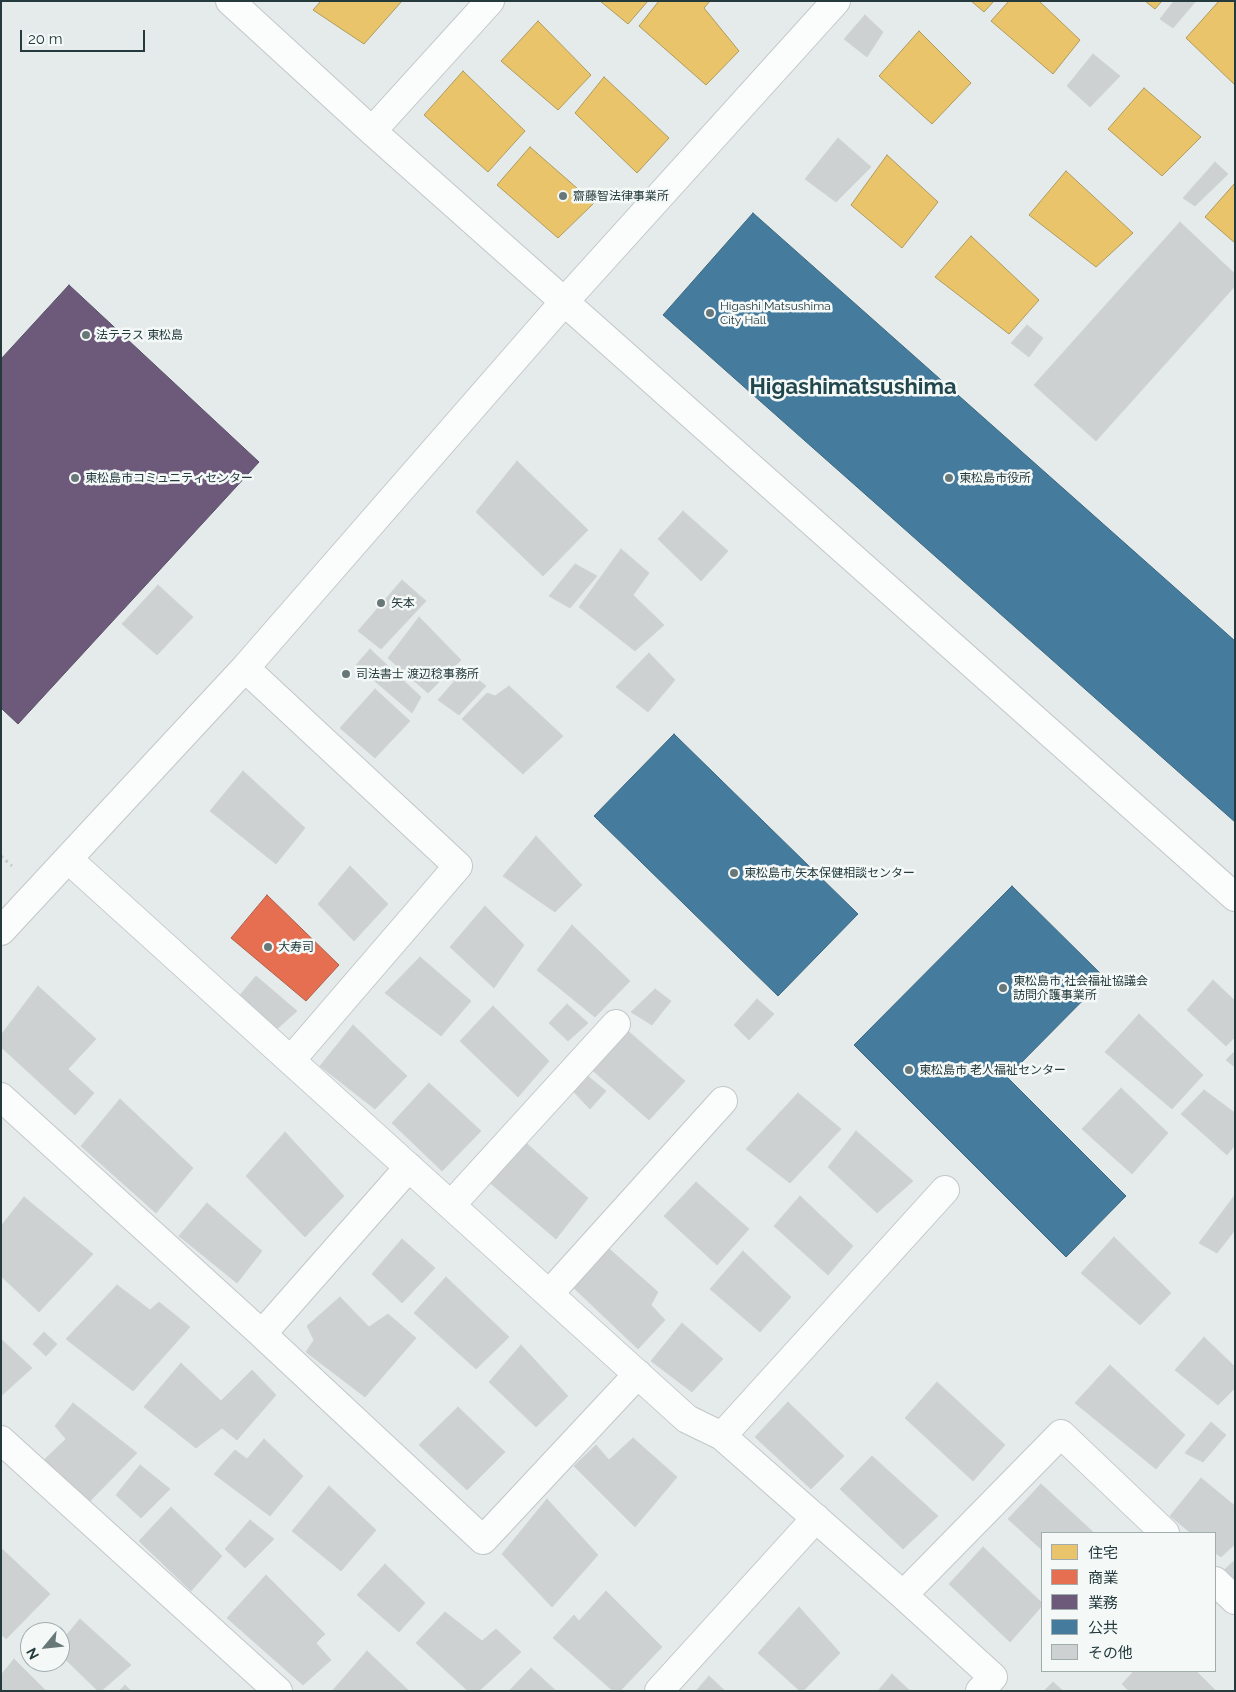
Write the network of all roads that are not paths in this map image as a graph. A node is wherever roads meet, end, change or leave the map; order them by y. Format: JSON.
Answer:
{"nodes":[{"id":1,"x":230,"y":1,"type":"edge"},
{"id":2,"x":490,"y":1,"type":"edge"},
{"id":3,"x":836,"y":1,"type":"edge"},
{"id":4,"x":372,"y":131,"type":"junction"},
{"id":5,"x":564,"y":302,"type":"junction"},
{"id":6,"x":245,"y":668,"type":"junction"},
{"id":7,"x":68,"y":859,"type":"junction"},
{"id":8,"x":1235,"y":897,"type":"edge"},
{"id":9,"x":1,"y":931,"type":"edge"},
{"id":10,"x":616,"y":1024,"type":"dead end"},
{"id":11,"x":291,"y":1060,"type":"junction"},
{"id":12,"x":1,"y":1097,"type":"edge"},
{"id":13,"x":723,"y":1101,"type":"dead end"},
{"id":14,"x":409,"y":1167,"type":"junction"},
{"id":15,"x":945,"y":1190,"type":"dead end"},
{"id":16,"x":450,"y":1205,"type":"junction"},
{"id":17,"x":549,"y":1294,"type":"junction"},
{"id":18,"x":262,"y":1334,"type":"junction"},
{"id":19,"x":638,"y":1374,"type":"junction"},
{"id":20,"x":722,"y":1436,"type":"junction"},
{"id":21,"x":1,"y":1440,"type":"edge"},
{"id":22,"x":816,"y":1518,"type":"junction"},
{"id":23,"x":1164,"y":1532,"type":"edge"},
{"id":24,"x":1216,"y":1581,"type":"edge"},
{"id":25,"x":903,"y":1595,"type":"junction"},
{"id":26,"x":1235,"y":1600,"type":"edge"},
{"id":27,"x":994,"y":1686,"type":"edge"},
{"id":28,"x":278,"y":1691,"type":"edge"},
{"id":29,"x":659,"y":1691,"type":"edge"}],
"edges":[{"from":1,"to":4,"type":"street"},
{"from":2,"to":4,"type":"street"},
{"from":3,"to":5,"type":"street"},
{"from":4,"to":5,"type":"street"},
{"from":5,"to":6,"type":"street"},
{"from":5,"to":8,"type":"street"},
{"from":6,"to":7,"type":"street"},
{"from":6,"to":11,"type":"street"},
{"from":7,"to":9,"type":"street"},
{"from":7,"to":11,"type":"street"},
{"from":10,"to":16,"type":"street"},
{"from":11,"to":14,"type":"street"},
{"from":12,"to":18,"type":"street"},
{"from":13,"to":17,"type":"street"},
{"from":14,"to":16,"type":"street"},
{"from":14,"to":18,"type":"street"},
{"from":15,"to":20,"type":"street"},
{"from":16,"to":17,"type":"street"},
{"from":17,"to":19,"type":"street"},
{"from":18,"to":19,"type":"street"},
{"from":19,"to":20,"type":"street"},
{"from":20,"to":22,"type":"street"},
{"from":21,"to":28,"type":"street"},
{"from":22,"to":25,"type":"street"},
{"from":22,"to":29,"type":"street"},
{"from":23,"to":25,"type":"street"},
{"from":24,"to":26,"type":"street"},
{"from":25,"to":27,"type":"street"}]}
